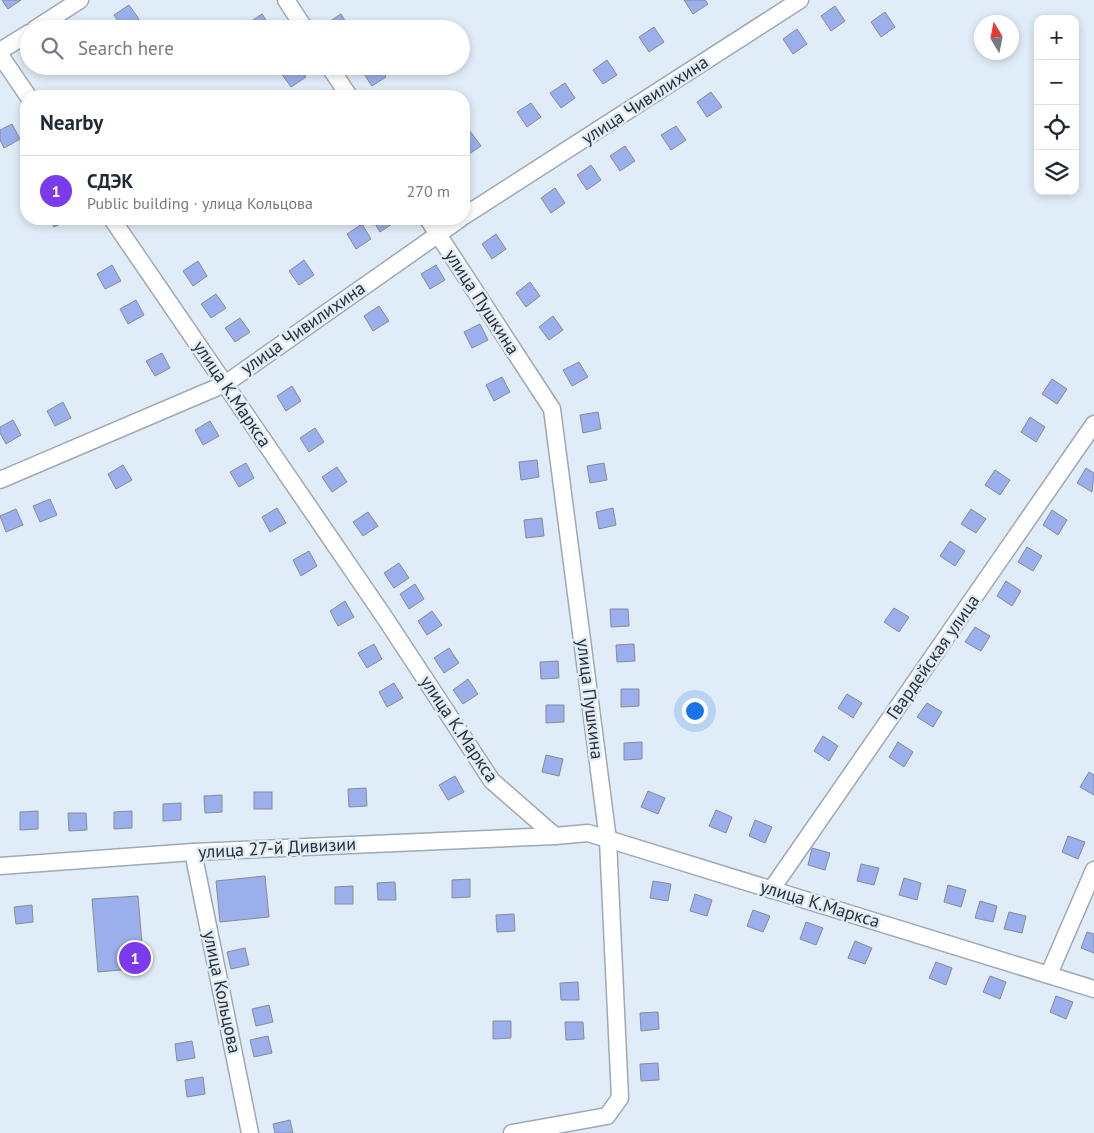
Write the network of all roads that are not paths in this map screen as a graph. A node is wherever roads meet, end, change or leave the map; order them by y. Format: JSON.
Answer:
{"nodes":[{"id":1,"x":80,"y":0,"type":"edge"},
{"id":2,"x":286,"y":0,"type":"edge"},
{"id":3,"x":800,"y":0,"type":"edge"},
{"id":4,"x":49,"y":20,"type":"edge"},
{"id":5,"x":299,"y":20,"type":"edge"},
{"id":6,"x":20,"y":39,"type":"edge"},
{"id":7,"x":0,"y":53,"type":"edge"},
{"id":8,"x":335,"y":75,"type":"edge"},
{"id":9,"x":24,"y":90,"type":"edge"},
{"id":10,"x":345,"y":90,"type":"edge"},
{"id":11,"x":470,"y":212,"type":"edge"},
{"id":12,"x":116,"y":225,"type":"edge"},
{"id":13,"x":432,"y":225,"type":"edge"},
{"id":14,"x":451,"y":225,"type":"edge"},
{"id":15,"x":438,"y":233,"type":"junction"},
{"id":16,"x":225,"y":384,"type":"junction"},
{"id":17,"x":1094,"y":424,"type":"edge"},
{"id":18,"x":0,"y":480,"type":"edge"},
{"id":19,"x":555,"y":836,"type":"junction"},
{"id":20,"x":608,"y":840,"type":"junction"},
{"id":21,"x":193,"y":852,"type":"junction"},
{"id":22,"x":0,"y":866,"type":"edge"},
{"id":23,"x":1094,"y":870,"type":"edge"},
{"id":24,"x":771,"y":890,"type":"junction"},
{"id":25,"x":1049,"y":974,"type":"junction"},
{"id":26,"x":1094,"y":989,"type":"edge"},
{"id":27,"x":250,"y":1133,"type":"edge"},
{"id":28,"x":512,"y":1133,"type":"edge"}],
"edges":[{"from":1,"to":4,"type":"street"},
{"from":2,"to":5,"type":"street"},
{"from":3,"to":11,"type":"street","name":"улица Чивилихина"},
{"from":6,"to":7,"type":"street"},
{"from":7,"to":9,"type":"street"},
{"from":8,"to":10,"type":"street"},
{"from":12,"to":16,"type":"street","name":"улица К.Маркса"},
{"from":13,"to":15,"type":"street","name":"улица Пушкина"},
{"from":14,"to":15,"type":"street","name":"улица Чивилихина"},
{"from":15,"to":16,"type":"street","name":"улица Чивилихина"},
{"from":15,"to":20,"type":"street","name":"улица Пушкина"},
{"from":16,"to":18,"type":"street","name":"улица Чивилихина"},
{"from":16,"to":19,"type":"street","name":"улица К.Маркса"},
{"from":17,"to":24,"type":"street","name":"Гвардейская улица"},
{"from":19,"to":20,"type":"street","name":"улица К.Маркса"},
{"from":19,"to":21,"type":"street","name":"улица 27-й Дивизии"},
{"from":20,"to":24,"type":"street","name":"улица К.Маркса"},
{"from":20,"to":28,"type":"street","name":"улица Пушкина"},
{"from":21,"to":22,"type":"street","name":"улица 27-й Дивизии"},
{"from":21,"to":27,"type":"street","name":"улица Кольцова"},
{"from":23,"to":25,"type":"street"},
{"from":24,"to":25,"type":"street","name":"улица К.Маркса"},
{"from":25,"to":26,"type":"street","name":"улица К.Маркса"}]}
